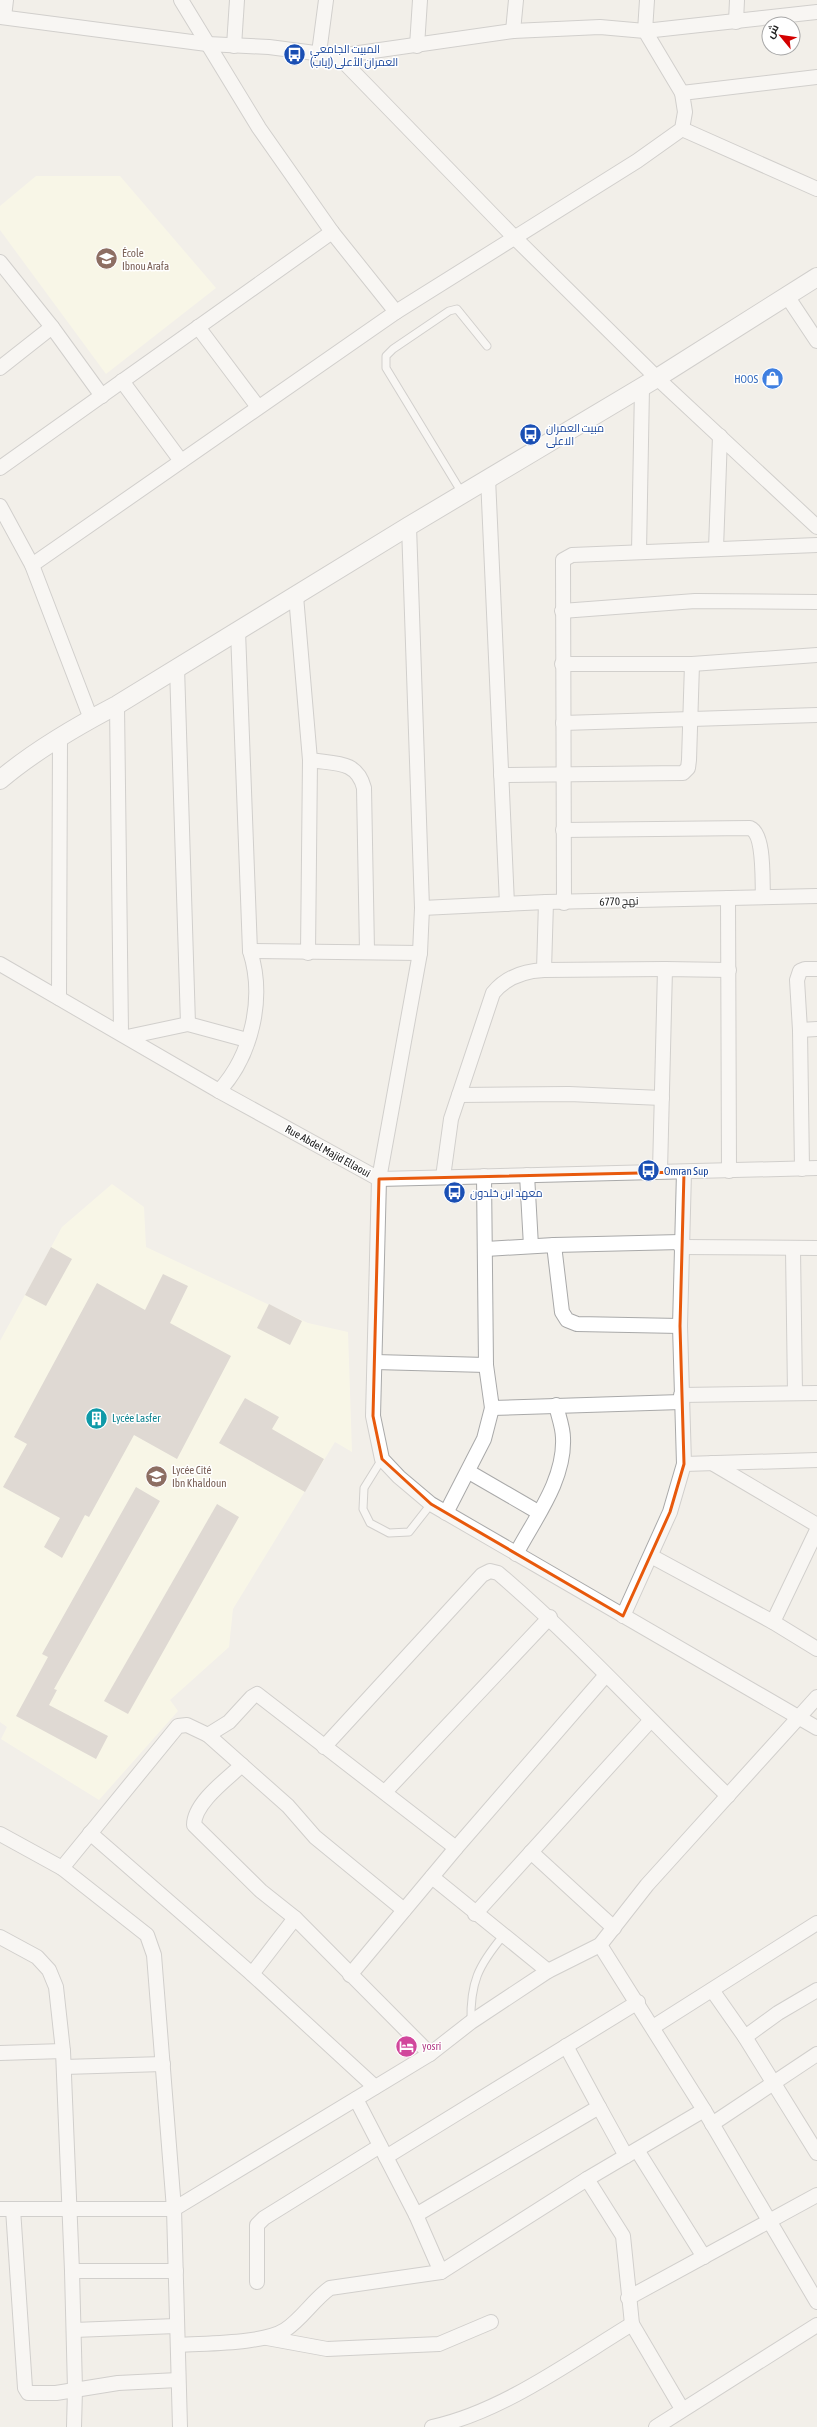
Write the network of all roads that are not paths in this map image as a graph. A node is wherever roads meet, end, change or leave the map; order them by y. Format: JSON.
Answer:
{"nodes":[{"id":1,"x":6,"y":0,"type":"edge"},
{"id":2,"x":181,"y":0,"type":"edge"},
{"id":3,"x":237,"y":0,"type":"edge"},
{"id":4,"x":326,"y":0,"type":"edge"},
{"id":5,"x":420,"y":0,"type":"edge"},
{"id":6,"x":516,"y":0,"type":"edge"},
{"id":7,"x":647,"y":0,"type":"edge"},
{"id":8,"x":737,"y":0,"type":"edge"},
{"id":9,"x":817,"y":12,"type":"edge"},
{"id":10,"x":2,"y":17,"type":"edge"},
{"id":11,"x":736,"y":22,"type":"junction"},
{"id":12,"x":513,"y":31,"type":"junction"},
{"id":13,"x":645,"y":31,"type":"junction"},
{"id":14,"x":207,"y":44,"type":"junction"},
{"id":15,"x":234,"y":46,"type":"junction"},
{"id":16,"x":417,"y":46,"type":"junction"},
{"id":17,"x":319,"y":53,"type":"junction"},
{"id":18,"x":338,"y":56,"type":"junction"},
{"id":19,"x":817,"y":77,"type":"edge"},
{"id":20,"x":682,"y":93,"type":"junction"},
{"id":21,"x":682,"y":130,"type":"junction"},
{"id":22,"x":817,"y":189,"type":"edge"},
{"id":23,"x":332,"y":232,"type":"junction"},
{"id":24,"x":514,"y":237,"type":"junction"},
{"id":25,"x":0,"y":262,"type":"edge"},
{"id":26,"x":817,"y":277,"type":"edge"},
{"id":27,"x":787,"y":296,"type":"junction"},
{"id":28,"x":396,"y":312,"type":"junction"},
{"id":29,"x":52,"y":327,"type":"junction"},
{"id":30,"x":198,"y":327,"type":"junction"},
{"id":31,"x":817,"y":341,"type":"edge"},
{"id":32,"x":487,"y":346,"type":"dead end"},
{"id":33,"x":0,"y":368,"type":"edge"},
{"id":34,"x":657,"y":378,"type":"junction"},
{"id":35,"x":122,"y":381,"type":"junction"},
{"id":36,"x":642,"y":387,"type":"junction"},
{"id":37,"x":102,"y":396,"type":"junction"},
{"id":38,"x":258,"y":407,"type":"junction"},
{"id":39,"x":720,"y":436,"type":"junction"},
{"id":40,"x":181,"y":461,"type":"junction"},
{"id":41,"x":0,"y":468,"type":"edge"},
{"id":42,"x":488,"y":478,"type":"junction"},
{"id":43,"x":462,"y":494,"type":"junction"},
{"id":44,"x":0,"y":506,"type":"edge"},
{"id":45,"x":409,"y":526,"type":"junction"},
{"id":46,"x":817,"y":527,"type":"edge"},
{"id":47,"x":817,"y":545,"type":"edge"},
{"id":48,"x":716,"y":549,"type":"junction"},
{"id":49,"x":639,"y":552,"type":"junction"},
{"id":50,"x":32,"y":565,"type":"junction"},
{"id":51,"x":296,"y":596,"type":"junction"},
{"id":52,"x":817,"y":602,"type":"edge"},
{"id":53,"x":562,"y":611,"type":"junction"},
{"id":54,"x":238,"y":631,"type":"junction"},
{"id":55,"x":817,"y":655,"type":"edge"},
{"id":56,"x":562,"y":664,"type":"junction"},
{"id":57,"x":692,"y":664,"type":"junction"},
{"id":58,"x":177,"y":667,"type":"junction"},
{"id":59,"x":117,"y":705,"type":"junction"},
{"id":60,"x":817,"y":715,"type":"edge"},
{"id":61,"x":690,"y":717,"type":"junction"},
{"id":62,"x":90,"y":719,"type":"junction"},
{"id":63,"x":562,"y":723,"type":"junction"},
{"id":64,"x":60,"y":739,"type":"junction"},
{"id":65,"x":310,"y":760,"type":"junction"},
{"id":66,"x":563,"y":773,"type":"junction"},
{"id":67,"x":501,"y":775,"type":"junction"},
{"id":68,"x":0,"y":780,"type":"edge"},
{"id":69,"x":563,"y":830,"type":"junction"},
{"id":70,"x":817,"y":896,"type":"edge"},
{"id":71,"x":763,"y":897,"type":"junction"},
{"id":72,"x":728,"y":898,"type":"junction"},
{"id":73,"x":546,"y":902,"type":"junction"},
{"id":74,"x":564,"y":902,"type":"junction"},
{"id":75,"x":507,"y":904,"type":"junction"},
{"id":76,"x":422,"y":908,"type":"junction"},
{"id":77,"x":250,"y":951,"type":"junction"},
{"id":78,"x":367,"y":951,"type":"junction"},
{"id":79,"x":308,"y":953,"type":"junction"},
{"id":80,"x":420,"y":953,"type":"junction"},
{"id":81,"x":0,"y":964,"type":"edge"},
{"id":82,"x":665,"y":969,"type":"junction"},
{"id":83,"x":817,"y":969,"type":"edge"},
{"id":84,"x":544,"y":970,"type":"junction"},
{"id":85,"x":729,"y":970,"type":"junction"},
{"id":86,"x":59,"y":998,"type":"junction"},
{"id":87,"x":188,"y":1024,"type":"junction"},
{"id":88,"x":817,"y":1029,"type":"edge"},
{"id":89,"x":800,"y":1030,"type":"junction"},
{"id":90,"x":124,"y":1035,"type":"junction"},
{"id":91,"x":247,"y":1040,"type":"junction"},
{"id":92,"x":219,"y":1091,"type":"junction"},
{"id":93,"x":459,"y":1095,"type":"junction"},
{"id":94,"x":662,"y":1098,"type":"junction"},
{"id":95,"x":817,"y":1168,"type":"edge"},
{"id":96,"x":802,"y":1169,"type":"junction"},
{"id":97,"x":660,"y":1171,"type":"junction"},
{"id":98,"x":729,"y":1171,"type":"junction"},
{"id":99,"x":684,"y":1172,"type":"junction"},
{"id":100,"x":527,"y":1175,"type":"junction"},
{"id":101,"x":484,"y":1176,"type":"junction"},
{"id":102,"x":443,"y":1177,"type":"junction"},
{"id":103,"x":379,"y":1179,"type":"junction"},
{"id":104,"x":554,"y":1245,"type":"junction"},
{"id":105,"x":681,"y":1245,"type":"junction"},
{"id":106,"x":531,"y":1246,"type":"junction"},
{"id":107,"x":817,"y":1248,"type":"edge"},
{"id":108,"x":486,"y":1249,"type":"junction"},
{"id":109,"x":793,"y":1249,"type":"junction"},
{"id":110,"x":680,"y":1326,"type":"junction"},
{"id":111,"x":375,"y":1362,"type":"junction"},
{"id":112,"x":486,"y":1365,"type":"junction"},
{"id":113,"x":817,"y":1393,"type":"edge"},
{"id":114,"x":795,"y":1394,"type":"junction"},
{"id":115,"x":681,"y":1399,"type":"junction"},
{"id":116,"x":556,"y":1405,"type":"junction"},
{"id":117,"x":492,"y":1408,"type":"junction"},
{"id":118,"x":382,"y":1459,"type":"junction"},
{"id":119,"x":817,"y":1460,"type":"edge"},
{"id":120,"x":712,"y":1463,"type":"junction"},
{"id":121,"x":684,"y":1464,"type":"junction"},
{"id":122,"x":469,"y":1472,"type":"junction"},
{"id":123,"x":431,"y":1504,"type":"junction"},
{"id":124,"x":538,"y":1512,"type":"junction"},
{"id":125,"x":446,"y":1513,"type":"junction"},
{"id":126,"x":817,"y":1525,"type":"edge"},
{"id":127,"x":817,"y":1530,"type":"edge"},
{"id":128,"x":516,"y":1554,"type":"junction"},
{"id":129,"x":651,"y":1556,"type":"junction"},
{"id":130,"x":623,"y":1616,"type":"junction"},
{"id":131,"x":550,"y":1617,"type":"junction"},
{"id":132,"x":772,"y":1622,"type":"junction"},
{"id":133,"x":817,"y":1649,"type":"edge"},
{"id":134,"x":606,"y":1675,"type":"junction"},
{"id":135,"x":817,"y":1697,"type":"edge"},
{"id":136,"x":799,"y":1717,"type":"junction"},
{"id":137,"x":650,"y":1721,"type":"junction"},
{"id":138,"x":817,"y":1728,"type":"edge"},
{"id":139,"x":208,"y":1735,"type":"junction"},
{"id":140,"x":324,"y":1747,"type":"junction"},
{"id":141,"x":242,"y":1765,"type":"junction"},
{"id":142,"x":385,"y":1792,"type":"junction"},
{"id":143,"x":728,"y":1796,"type":"junction"},
{"id":144,"x":90,"y":1833,"type":"junction"},
{"id":145,"x":0,"y":1834,"type":"edge"},
{"id":146,"x":456,"y":1848,"type":"junction"},
{"id":147,"x":531,"y":1852,"type":"junction"},
{"id":148,"x":62,"y":1868,"type":"junction"},
{"id":149,"x":432,"y":1877,"type":"junction"},
{"id":150,"x":404,"y":1910,"type":"junction"},
{"id":151,"x":475,"y":1914,"type":"junction"},
{"id":152,"x":295,"y":1918,"type":"junction"},
{"id":153,"x":817,"y":1923,"type":"edge"},
{"id":154,"x":614,"y":1928,"type":"junction"},
{"id":155,"x":503,"y":1936,"type":"junction"},
{"id":156,"x":1,"y":1939,"type":"edge"},
{"id":157,"x":600,"y":1944,"type":"junction"},
{"id":158,"x":548,"y":1971,"type":"junction"},
{"id":159,"x":252,"y":1974,"type":"junction"},
{"id":160,"x":350,"y":1974,"type":"junction"},
{"id":161,"x":712,"y":1990,"type":"junction"},
{"id":162,"x":817,"y":1990,"type":"edge"},
{"id":163,"x":638,"y":2002,"type":"junction"},
{"id":164,"x":472,"y":2022,"type":"junction"},
{"id":165,"x":653,"y":2027,"type":"junction"},
{"id":166,"x":745,"y":2037,"type":"junction"},
{"id":167,"x":566,"y":2046,"type":"junction"},
{"id":168,"x":63,"y":2051,"type":"junction"},
{"id":169,"x":0,"y":2053,"type":"edge"},
{"id":170,"x":430,"y":2054,"type":"junction"},
{"id":171,"x":817,"y":2054,"type":"edge"},
{"id":172,"x":163,"y":2064,"type":"junction"},
{"id":173,"x":64,"y":2067,"type":"junction"},
{"id":174,"x":773,"y":2084,"type":"junction"},
{"id":175,"x":374,"y":2087,"type":"junction"},
{"id":176,"x":356,"y":2099,"type":"junction"},
{"id":177,"x":599,"y":2107,"type":"junction"},
{"id":178,"x":704,"y":2110,"type":"junction"},
{"id":179,"x":712,"y":2124,"type":"junction"},
{"id":180,"x":383,"y":2151,"type":"junction"},
{"id":181,"x":631,"y":2153,"type":"junction"},
{"id":182,"x":817,"y":2153,"type":"edge"},
{"id":183,"x":587,"y":2179,"type":"junction"},
{"id":184,"x":817,"y":2195,"type":"edge"},
{"id":185,"x":7,"y":2209,"type":"edge"},
{"id":186,"x":69,"y":2209,"type":"junction"},
{"id":187,"x":174,"y":2209,"type":"junction"},
{"id":188,"x":416,"y":2215,"type":"junction"},
{"id":189,"x":768,"y":2220,"type":"junction"},
{"id":190,"x":704,"y":2257,"type":"junction"},
{"id":191,"x":72,"y":2271,"type":"junction"},
{"id":192,"x":176,"y":2271,"type":"junction"},
{"id":193,"x":441,"y":2272,"type":"junction"},
{"id":194,"x":257,"y":2282,"type":"dead end"},
{"id":195,"x":628,"y":2298,"type":"junction"},
{"id":196,"x":817,"y":2302,"type":"edge"},
{"id":197,"x":491,"y":2322,"type":"dead end"},
{"id":198,"x":632,"y":2324,"type":"junction"},
{"id":199,"x":817,"y":2325,"type":"edge"},
{"id":200,"x":176,"y":2326,"type":"junction"},
{"id":201,"x":74,"y":2330,"type":"junction"},
{"id":202,"x":266,"y":2338,"type":"junction"},
{"id":203,"x":178,"y":2345,"type":"junction"},
{"id":204,"x":178,"y":2380,"type":"junction"},
{"id":205,"x":75,"y":2390,"type":"junction"},
{"id":206,"x":682,"y":2409,"type":"junction"},
{"id":207,"x":74,"y":2427,"type":"edge"},
{"id":208,"x":180,"y":2427,"type":"edge"},
{"id":209,"x":432,"y":2427,"type":"edge"},
{"id":210,"x":656,"y":2427,"type":"edge"}],
"edges":[{"from":1,"to":10,"type":"street"},
{"from":2,"to":14,"type":"street"},
{"from":3,"to":15,"type":"street"},
{"from":4,"to":17,"type":"street"},
{"from":5,"to":16,"type":"street"},
{"from":6,"to":12,"type":"street"},
{"from":7,"to":13,"type":"street"},
{"from":8,"to":11,"type":"street"},
{"from":9,"to":11,"type":"street"},
{"from":10,"to":14,"type":"street"},
{"from":11,"to":13,"type":"street"},
{"from":12,"to":13,"type":"street"},
{"from":12,"to":16,"type":"street"},
{"from":13,"to":20,"type":"street"},
{"from":14,"to":15,"type":"street"},
{"from":14,"to":23,"type":"street"},
{"from":15,"to":17,"type":"street"},
{"from":16,"to":18,"type":"street"},
{"from":17,"to":18,"type":"street"},
{"from":18,"to":24,"type":"street"},
{"from":19,"to":20,"type":"street"},
{"from":20,"to":21,"type":"street"},
{"from":21,"to":22,"type":"street"},
{"from":21,"to":24,"type":"street"},
{"from":23,"to":28,"type":"street"},
{"from":23,"to":30,"type":"street"},
{"from":24,"to":28,"type":"street"},
{"from":24,"to":34,"type":"street"},
{"from":25,"to":29,"type":"street"},
{"from":26,"to":27,"type":"street"},
{"from":27,"to":31,"type":"street"},
{"from":27,"to":34,"type":"street"},
{"from":28,"to":38,"type":"street"},
{"from":29,"to":33,"type":"street"},
{"from":29,"to":37,"type":"street"},
{"from":30,"to":35,"type":"street"},
{"from":30,"to":38,"type":"street"},
{"from":32,"to":43,"type":"lane"},
{"from":34,"to":36,"type":"street"},
{"from":34,"to":39,"type":"street"},
{"from":35,"to":37,"type":"street"},
{"from":35,"to":40,"type":"street"},
{"from":36,"to":42,"type":"street"},
{"from":36,"to":49,"type":"street"},
{"from":37,"to":41,"type":"street"},
{"from":38,"to":40,"type":"street"},
{"from":39,"to":46,"type":"street"},
{"from":39,"to":48,"type":"street"},
{"from":40,"to":50,"type":"street"},
{"from":42,"to":43,"type":"street"},
{"from":42,"to":67,"type":"street"},
{"from":43,"to":45,"type":"street"},
{"from":44,"to":50,"type":"street"},
{"from":45,"to":51,"type":"street"},
{"from":45,"to":76,"type":"street"},
{"from":47,"to":48,"type":"street"},
{"from":48,"to":49,"type":"street"},
{"from":49,"to":53,"type":"street"},
{"from":50,"to":62,"type":"street"},
{"from":51,"to":54,"type":"street"},
{"from":51,"to":65,"type":"street"},
{"from":52,"to":53,"type":"street"},
{"from":53,"to":56,"type":"street"},
{"from":54,"to":58,"type":"street"},
{"from":54,"to":77,"type":"street"},
{"from":55,"to":57,"type":"street"},
{"from":56,"to":57,"type":"street"},
{"from":56,"to":63,"type":"street"},
{"from":57,"to":61,"type":"street"},
{"from":58,"to":59,"type":"street"},
{"from":58,"to":87,"type":"street"},
{"from":59,"to":62,"type":"street"},
{"from":59,"to":90,"type":"street"},
{"from":60,"to":61,"type":"street"},
{"from":61,"to":63,"type":"street"},
{"from":61,"to":66,"type":"street"},
{"from":62,"to":64,"type":"street"},
{"from":63,"to":66,"type":"street"},
{"from":64,"to":68,"type":"street"},
{"from":64,"to":86,"type":"street"},
{"from":65,"to":78,"type":"street"},
{"from":65,"to":79,"type":"street"},
{"from":66,"to":67,"type":"street"},
{"from":66,"to":69,"type":"street"},
{"from":67,"to":75,"type":"street"},
{"from":69,"to":71,"type":"street"},
{"from":69,"to":74,"type":"street"},
{"from":70,"to":71,"type":"street","name":"نهج 6770"},
{"from":71,"to":72,"type":"street","name":"نهج 6770"},
{"from":72,"to":74,"type":"street","name":"نهج 6770"},
{"from":72,"to":85,"type":"street"},
{"from":73,"to":74,"type":"street","name":"نهج 6770"},
{"from":73,"to":75,"type":"street","name":"نهج 6770"},
{"from":73,"to":84,"type":"street"},
{"from":75,"to":76,"type":"street","name":"نهج 6770"},
{"from":76,"to":80,"type":"street"},
{"from":77,"to":79,"type":"street"},
{"from":77,"to":91,"type":"street"},
{"from":78,"to":79,"type":"street"},
{"from":78,"to":80,"type":"street"},
{"from":80,"to":103,"type":"street"},
{"from":81,"to":86,"type":"street","name":"Rue Abdel Majid Ellaoui"},
{"from":82,"to":84,"type":"street"},
{"from":82,"to":85,"type":"street"},
{"from":82,"to":94,"type":"street"},
{"from":83,"to":89,"type":"street"},
{"from":84,"to":93,"type":"street"},
{"from":85,"to":98,"type":"street"},
{"from":86,"to":90,"type":"street","name":"Rue Abdel Majid Ellaoui"},
{"from":87,"to":90,"type":"street"},
{"from":87,"to":91,"type":"street"},
{"from":88,"to":89,"type":"street"},
{"from":89,"to":96,"type":"street"},
{"from":90,"to":92,"type":"street","name":"Rue Abdel Majid Ellaoui"},
{"from":91,"to":92,"type":"street"},
{"from":92,"to":103,"type":"street","name":"Rue Abdel Majid Ellaoui"},
{"from":93,"to":94,"type":"street"},
{"from":93,"to":102,"type":"street"},
{"from":94,"to":97,"type":"street"},
{"from":95,"to":96,"type":"street","name":"Rue Abdel Majid Ellaoui"},
{"from":96,"to":98,"type":"street","name":"Rue Abdel Majid Ellaoui"},
{"from":97,"to":99,"type":"street","name":"Rue Abdel Majid Ellaoui"},
{"from":97,"to":100,"type":"street","name":"Rue Abdel Majid Ellaoui"},
{"from":98,"to":99,"type":"street","name":"Rue Abdel Majid Ellaoui"},
{"from":99,"to":105,"type":"street"},
{"from":100,"to":101,"type":"street","name":"Rue Abdel Majid Ellaoui"},
{"from":100,"to":106,"type":"street"},
{"from":101,"to":102,"type":"street","name":"Rue Abdel Majid Ellaoui"},
{"from":101,"to":108,"type":"street"},
{"from":102,"to":103,"type":"street","name":"Rue Abdel Majid Ellaoui"},
{"from":103,"to":111,"type":"street"},
{"from":104,"to":105,"type":"street"},
{"from":104,"to":106,"type":"street"},
{"from":104,"to":110,"type":"street"},
{"from":105,"to":109,"type":"street"},
{"from":105,"to":110,"type":"street"},
{"from":106,"to":108,"type":"street"},
{"from":107,"to":109,"type":"street"},
{"from":108,"to":112,"type":"street"},
{"from":109,"to":114,"type":"street"},
{"from":110,"to":115,"type":"street"},
{"from":111,"to":112,"type":"street"},
{"from":111,"to":118,"type":"street"},
{"from":112,"to":117,"type":"street"},
{"from":113,"to":114,"type":"street"},
{"from":114,"to":115,"type":"street"},
{"from":115,"to":116,"type":"street"},
{"from":115,"to":121,"type":"street"},
{"from":116,"to":117,"type":"street"},
{"from":116,"to":124,"type":"street"},
{"from":117,"to":122,"type":"street"},
{"from":118,"to":123,"type":"street"},
{"from":118,"to":123,"type":"lane"},
{"from":119,"to":120,"type":"street"},
{"from":120,"to":121,"type":"street"},
{"from":120,"to":126,"type":"street"},
{"from":121,"to":129,"type":"street"},
{"from":122,"to":124,"type":"street"},
{"from":122,"to":125,"type":"street"},
{"from":123,"to":125,"type":"street"},
{"from":124,"to":128,"type":"street"},
{"from":125,"to":128,"type":"street"},
{"from":127,"to":132,"type":"street"},
{"from":128,"to":130,"type":"street"},
{"from":129,"to":130,"type":"street"},
{"from":129,"to":132,"type":"street"},
{"from":130,"to":136,"type":"street"},
{"from":131,"to":134,"type":"street"},
{"from":131,"to":140,"type":"street"},
{"from":131,"to":142,"type":"street"},
{"from":132,"to":133,"type":"street"},
{"from":134,"to":137,"type":"street"},
{"from":134,"to":146,"type":"street"},
{"from":135,"to":136,"type":"street"},
{"from":136,"to":138,"type":"street"},
{"from":136,"to":143,"type":"street"},
{"from":137,"to":143,"type":"street"},
{"from":137,"to":147,"type":"street"},
{"from":139,"to":140,"type":"street"},
{"from":139,"to":141,"type":"street"},
{"from":139,"to":144,"type":"street"},
{"from":140,"to":142,"type":"street"},
{"from":141,"to":150,"type":"street"},
{"from":141,"to":152,"type":"street"},
{"from":142,"to":146,"type":"street"},
{"from":143,"to":154,"type":"street"},
{"from":144,"to":148,"type":"street"},
{"from":144,"to":159,"type":"street"},
{"from":145,"to":148,"type":"street"},
{"from":146,"to":149,"type":"street"},
{"from":147,"to":151,"type":"street"},
{"from":147,"to":154,"type":"street"},
{"from":148,"to":172,"type":"street"},
{"from":149,"to":150,"type":"street"},
{"from":149,"to":151,"type":"street"},
{"from":150,"to":160,"type":"street"},
{"from":151,"to":155,"type":"street"},
{"from":152,"to":159,"type":"street"},
{"from":152,"to":160,"type":"street"},
{"from":153,"to":161,"type":"street"},
{"from":154,"to":157,"type":"street"},
{"from":155,"to":158,"type":"street"},
{"from":155,"to":164,"type":"lane"},
{"from":156,"to":168,"type":"street"},
{"from":157,"to":158,"type":"street"},
{"from":157,"to":163,"type":"street"},
{"from":158,"to":164,"type":"street"},
{"from":159,"to":175,"type":"street"},
{"from":160,"to":170,"type":"street"},
{"from":161,"to":165,"type":"street"},
{"from":161,"to":166,"type":"street"},
{"from":162,"to":166,"type":"street"},
{"from":163,"to":165,"type":"street"},
{"from":163,"to":167,"type":"street"},
{"from":164,"to":170,"type":"street"},
{"from":165,"to":178,"type":"street"},
{"from":166,"to":174,"type":"street"},
{"from":167,"to":177,"type":"street"},
{"from":167,"to":180,"type":"street"},
{"from":168,"to":169,"type":"street"},
{"from":168,"to":173,"type":"street"},
{"from":170,"to":175,"type":"street"},
{"from":171,"to":174,"type":"street"},
{"from":172,"to":173,"type":"street"},
{"from":172,"to":187,"type":"street"},
{"from":173,"to":186,"type":"street"},
{"from":174,"to":179,"type":"street"},
{"from":174,"to":182,"type":"street"},
{"from":175,"to":176,"type":"street"},
{"from":176,"to":180,"type":"street"},
{"from":176,"to":187,"type":"street"},
{"from":177,"to":181,"type":"street"},
{"from":177,"to":188,"type":"street"},
{"from":178,"to":179,"type":"street"},
{"from":178,"to":181,"type":"street"},
{"from":179,"to":189,"type":"street"},
{"from":180,"to":188,"type":"street"},
{"from":180,"to":194,"type":"street"},
{"from":181,"to":183,"type":"street"},
{"from":181,"to":190,"type":"street"},
{"from":183,"to":193,"type":"street"},
{"from":183,"to":195,"type":"street"},
{"from":184,"to":189,"type":"street"},
{"from":185,"to":186,"type":"street"},
{"from":185,"to":205,"type":"street"},
{"from":186,"to":187,"type":"street"},
{"from":186,"to":191,"type":"street"},
{"from":187,"to":192,"type":"street"},
{"from":188,"to":193,"type":"street"},
{"from":189,"to":190,"type":"street"},
{"from":189,"to":196,"type":"street"},
{"from":190,"to":195,"type":"street"},
{"from":191,"to":192,"type":"street"},
{"from":191,"to":201,"type":"street"},
{"from":192,"to":200,"type":"street"},
{"from":193,"to":202,"type":"street"},
{"from":195,"to":198,"type":"street"},
{"from":197,"to":202,"type":"street"},
{"from":198,"to":206,"type":"street"},
{"from":198,"to":209,"type":"street"},
{"from":199,"to":206,"type":"street"},
{"from":200,"to":201,"type":"street"},
{"from":200,"to":203,"type":"street"},
{"from":201,"to":205,"type":"street"},
{"from":202,"to":203,"type":"street"},
{"from":203,"to":204,"type":"street"},
{"from":204,"to":205,"type":"street"},
{"from":204,"to":208,"type":"street"},
{"from":205,"to":207,"type":"street"},
{"from":206,"to":210,"type":"street"}]}
